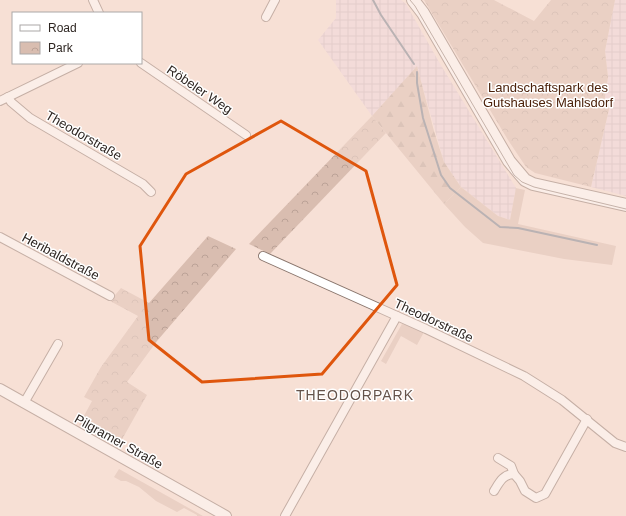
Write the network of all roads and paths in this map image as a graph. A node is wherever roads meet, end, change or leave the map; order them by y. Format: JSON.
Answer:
{"nodes":[{"id":1,"x":93,"y":0,"type":"edge"},
{"id":2,"x":275,"y":0,"type":"edge"},
{"id":3,"x":413,"y":0,"type":"edge"},
{"id":4,"x":99,"y":12,"type":"edge"},
{"id":5,"x":266,"y":17,"type":"dead end"},
{"id":6,"x":76,"y":64,"type":"edge"},
{"id":7,"x":142,"y":64,"type":"edge"},
{"id":8,"x":4,"y":99,"type":"edge"},
{"id":9,"x":246,"y":135,"type":"dead end"},
{"id":10,"x":151,"y":192,"type":"dead end"},
{"id":11,"x":626,"y":205,"type":"edge"},
{"id":12,"x":0,"y":237,"type":"edge"},
{"id":13,"x":263,"y":256,"type":"dead end"},
{"id":14,"x":110,"y":296,"type":"dead end"},
{"id":15,"x":397,"y":316,"type":"junction"},
{"id":16,"x":58,"y":344,"type":"dead end"},
{"id":17,"x":0,"y":389,"type":"edge"},
{"id":18,"x":24,"y":403,"type":"junction"},
{"id":19,"x":587,"y":419,"type":"junction"},
{"id":20,"x":626,"y":447,"type":"edge"},
{"id":21,"x":498,"y":458,"type":"dead end"},
{"id":22,"x":514,"y":474,"type":"junction"},
{"id":23,"x":494,"y":491,"type":"dead end"},
{"id":24,"x":226,"y":516,"type":"edge"},
{"id":25,"x":285,"y":516,"type":"edge"}],
"edges":[{"from":1,"to":4,"type":"street"},
{"from":2,"to":5,"type":"street"},
{"from":3,"to":11,"type":"main road"},
{"from":6,"to":8,"type":"street"},
{"from":7,"to":9,"type":"street","name":"Röbeler Weg"},
{"from":8,"to":10,"type":"street","name":"Theodorstraße"},
{"from":12,"to":14,"type":"street","name":"Heribaldstraße"},
{"from":13,"to":15,"type":"street","name":"Theodorstraße"},
{"from":15,"to":19,"type":"street","name":"Theodorstraße"},
{"from":15,"to":25,"type":"street"},
{"from":16,"to":18,"type":"street"},
{"from":17,"to":18,"type":"street","name":"Pilgramer Straße"},
{"from":18,"to":24,"type":"street","name":"Pilgramer Straße"},
{"from":19,"to":20,"type":"street","name":"Theodorstraße"},
{"from":19,"to":22,"type":"street"},
{"from":21,"to":22,"type":"street"},
{"from":22,"to":23,"type":"street"}]}
